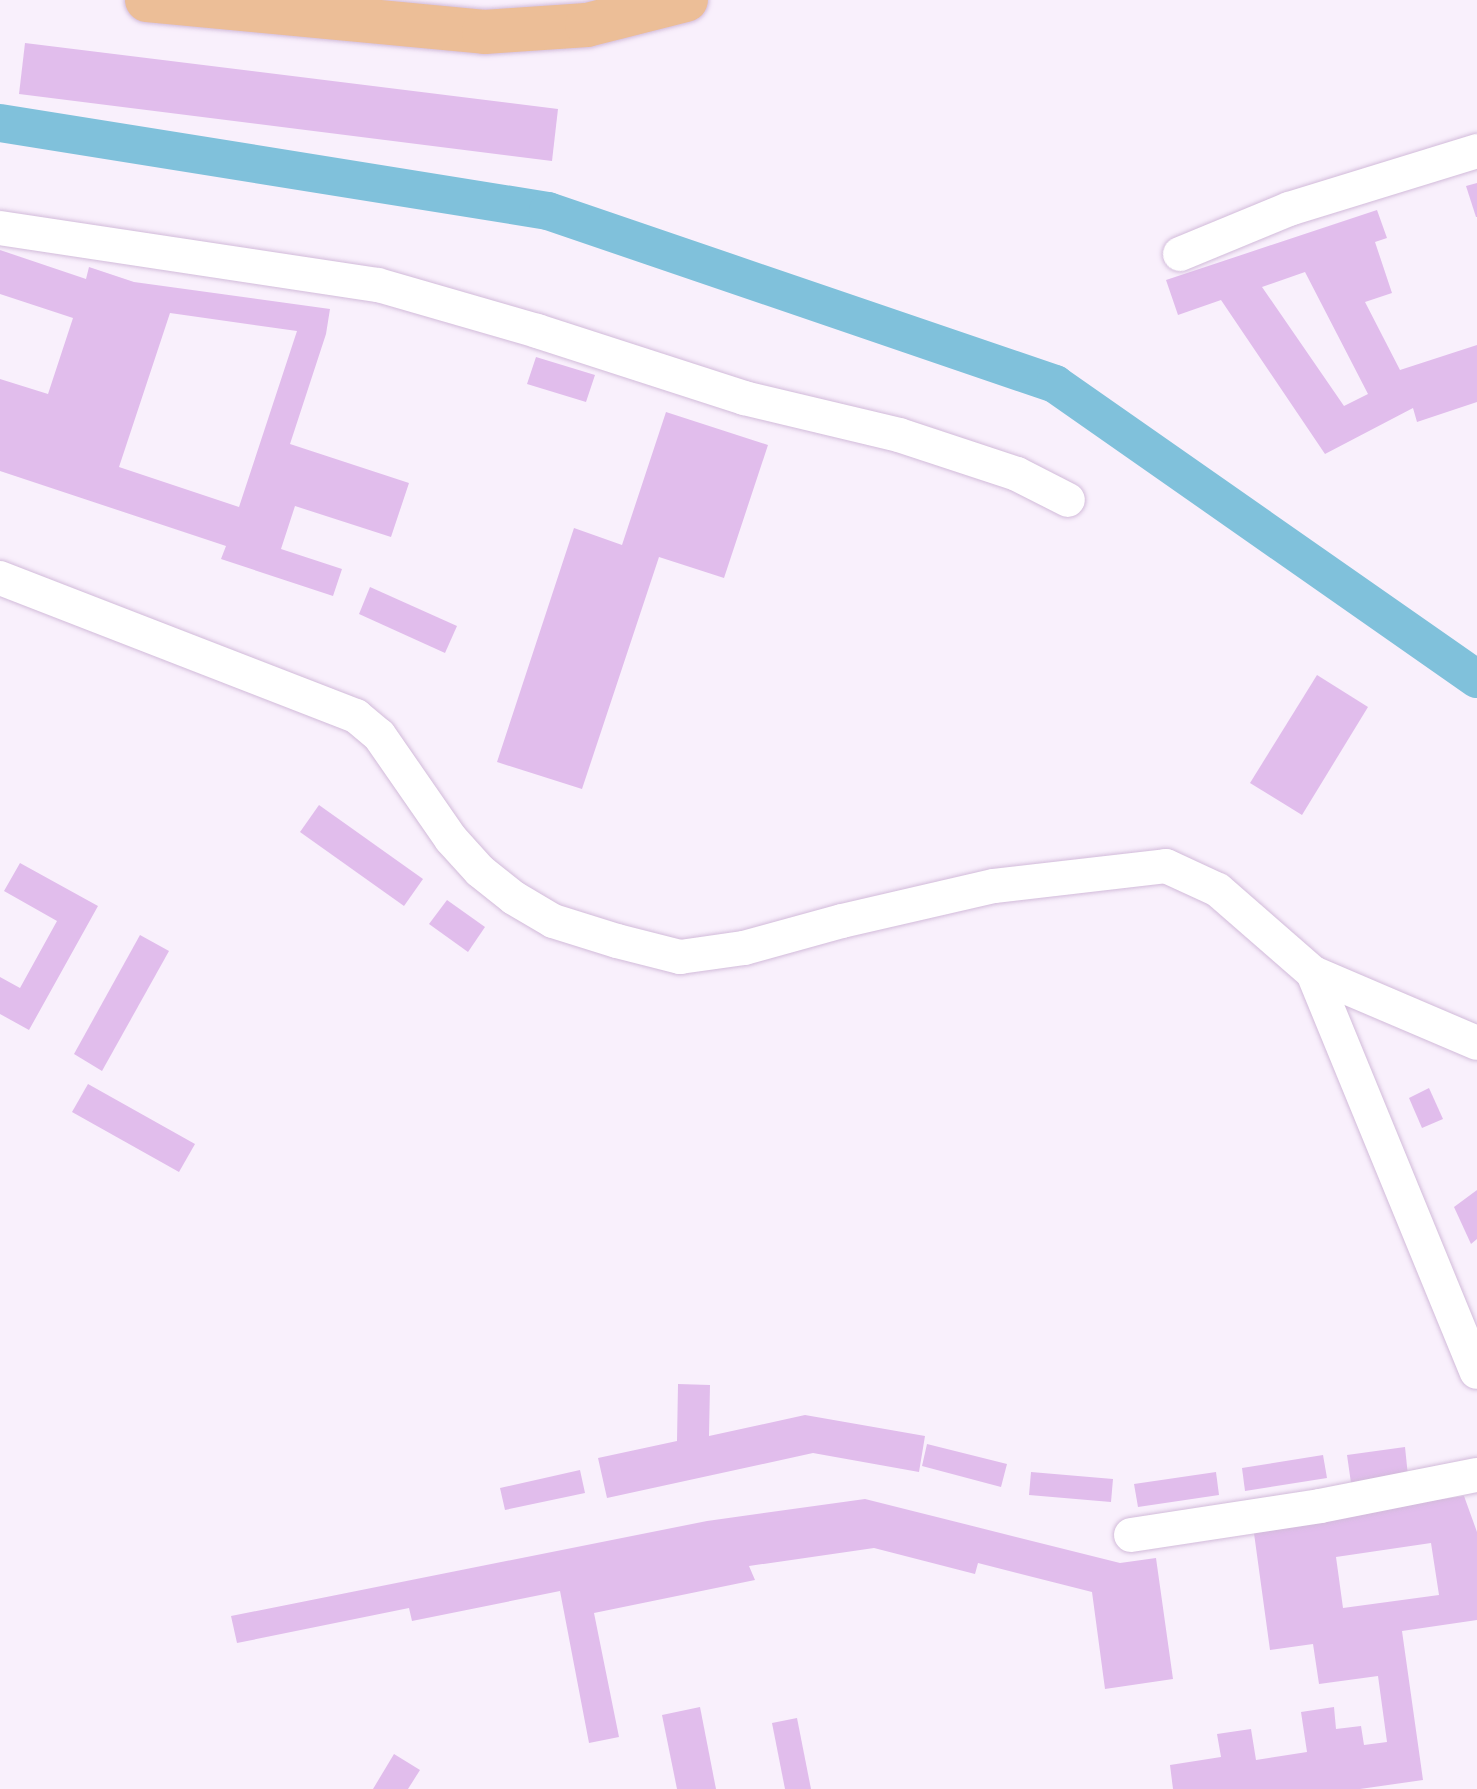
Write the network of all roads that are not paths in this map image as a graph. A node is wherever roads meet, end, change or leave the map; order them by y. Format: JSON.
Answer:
{"nodes":[{"id":1,"x":147,"y":0,"type":"edge"},
{"id":2,"x":686,"y":0,"type":"edge"},
{"id":3,"x":1477,"y":151,"type":"edge"},
{"id":4,"x":0,"y":228,"type":"edge"},
{"id":5,"x":1180,"y":254,"type":"dead end"},
{"id":6,"x":1068,"y":500,"type":"dead end"},
{"id":7,"x":0,"y":578,"type":"edge"},
{"id":8,"x":1313,"y":973,"type":"junction"},
{"id":9,"x":1477,"y":1043,"type":"edge"},
{"id":10,"x":1477,"y":1372,"type":"edge"},
{"id":11,"x":1477,"y":1475,"type":"edge"},
{"id":12,"x":1131,"y":1535,"type":"dead end"}],
"edges":[{"from":1,"to":2,"type":"main road"},
{"from":3,"to":5,"type":"street"},
{"from":4,"to":6,"type":"street"},
{"from":7,"to":8,"type":"street"},
{"from":8,"to":9,"type":"street"},
{"from":8,"to":10,"type":"street"},
{"from":11,"to":12,"type":"street"}]}
